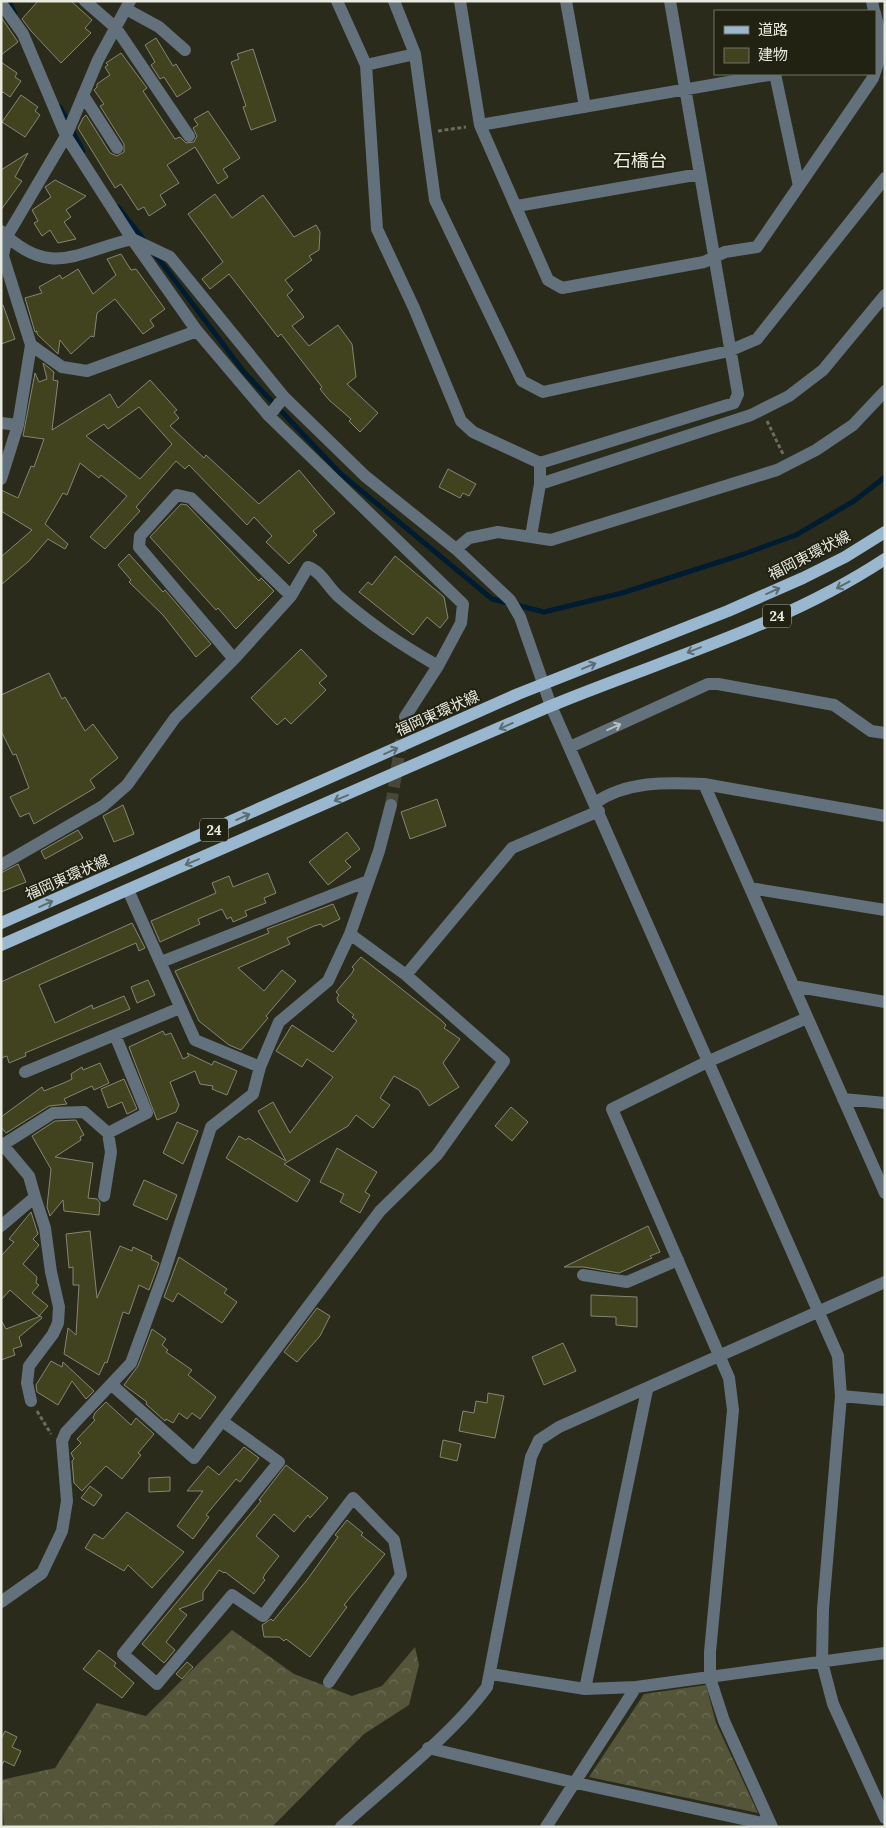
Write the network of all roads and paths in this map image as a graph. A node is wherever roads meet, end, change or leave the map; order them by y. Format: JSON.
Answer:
{"nodes":[{"id":1,"x":86,"y":1,"type":"edge"},
{"id":2,"x":337,"y":1,"type":"edge"},
{"id":3,"x":394,"y":1,"type":"edge"},
{"id":4,"x":460,"y":1,"type":"edge"},
{"id":5,"x":566,"y":1,"type":"edge"},
{"id":6,"x":670,"y":1,"type":"edge"},
{"id":7,"x":1,"y":3,"type":"edge"},
{"id":8,"x":128,"y":5,"type":"edge"},
{"id":9,"x":876,"y":16,"type":"edge"},
{"id":10,"x":116,"y":28,"type":"junction"},
{"id":11,"x":185,"y":50,"type":"dead end"},
{"id":12,"x":415,"y":54,"type":"junction"},
{"id":13,"x":878,"y":58,"type":"edge"},
{"id":14,"x":366,"y":65,"type":"junction"},
{"id":15,"x":769,"y":75,"type":"edge"},
{"id":16,"x":775,"y":75,"type":"edge"},
{"id":17,"x":874,"y":75,"type":"edge"},
{"id":18,"x":685,"y":89,"type":"junction"},
{"id":19,"x":83,"y":95,"type":"junction"},
{"id":20,"x":585,"y":107,"type":"junction"},
{"id":21,"x":480,"y":125,"type":"junction"},
{"id":22,"x":425,"y":133,"type":"junction"},
{"id":23,"x":66,"y":136,"type":"junction"},
{"id":24,"x":189,"y":136,"type":"dead end"},
{"id":25,"x":117,"y":148,"type":"dead end"},
{"id":26,"x":700,"y":174,"type":"junction"},
{"id":27,"x":885,"y":178,"type":"edge"},
{"id":28,"x":799,"y":186,"type":"junction"},
{"id":29,"x":517,"y":206,"type":"junction"},
{"id":30,"x":3,"y":235,"type":"edge"},
{"id":31,"x":132,"y":239,"type":"junction"},
{"id":32,"x":714,"y":256,"type":"junction"},
{"id":33,"x":885,"y":295,"type":"edge"},
{"id":34,"x":197,"y":331,"type":"junction"},
{"id":35,"x":31,"y":345,"type":"junction"},
{"id":36,"x":729,"y":351,"type":"junction"},
{"id":37,"x":885,"y":391,"type":"edge"},
{"id":38,"x":284,"y":397,"type":"junction"},
{"id":39,"x":762,"y":409,"type":"junction"},
{"id":40,"x":269,"y":416,"type":"junction"},
{"id":41,"x":1,"y":423,"type":"edge"},
{"id":42,"x":18,"y":425,"type":"junction"},
{"id":43,"x":540,"y":463,"type":"junction"},
{"id":44,"x":788,"y":464,"type":"junction"},
{"id":45,"x":1,"y":479,"type":"edge"},
{"id":46,"x":540,"y":484,"type":"junction"},
{"id":47,"x":885,"y":532,"type":"edge"},
{"id":48,"x":531,"y":536,"type":"junction"},
{"id":49,"x":456,"y":549,"type":"junction"},
{"id":50,"x":885,"y":559,"type":"edge"},
{"id":51,"x":291,"y":596,"type":"junction"},
{"id":52,"x":234,"y":659,"type":"junction"},
{"id":53,"x":438,"y":666,"type":"junction"},
{"id":54,"x":544,"y":684,"type":"junction"},
{"id":55,"x":551,"y":706,"type":"junction"},
{"id":56,"x":405,"y":717,"type":"tunnel mouth"},
{"id":57,"x":885,"y":733,"type":"edge"},
{"id":58,"x":570,"y":747,"type":"junction"},
{"id":59,"x":704,"y":784,"type":"junction"},
{"id":60,"x":391,"y":805,"type":"tunnel mouth"},
{"id":61,"x":597,"y":807,"type":"junction"},
{"id":62,"x":885,"y":816,"type":"edge"},
{"id":63,"x":2,"y":863,"type":"edge"},
{"id":64,"x":368,"y":881,"type":"junction"},
{"id":65,"x":750,"y":888,"type":"junction"},
{"id":66,"x":128,"y":890,"type":"junction"},
{"id":67,"x":885,"y":910,"type":"edge"},
{"id":68,"x":1,"y":923,"type":"edge"},
{"id":69,"x":350,"y":934,"type":"junction"},
{"id":70,"x":1,"y":945,"type":"edge"},
{"id":71,"x":161,"y":962,"type":"junction"},
{"id":72,"x":406,"y":975,"type":"junction"},
{"id":73,"x":793,"y":986,"type":"junction"},
{"id":74,"x":885,"y":1002,"type":"edge"},
{"id":75,"x":180,"y":1008,"type":"junction"},
{"id":76,"x":807,"y":1018,"type":"junction"},
{"id":77,"x":115,"y":1035,"type":"junction"},
{"id":78,"x":707,"y":1062,"type":"junction"},
{"id":79,"x":260,"y":1068,"type":"junction"},
{"id":80,"x":25,"y":1072,"type":"dead end"},
{"id":81,"x":843,"y":1099,"type":"junction"},
{"id":82,"x":885,"y":1103,"type":"edge"},
{"id":83,"x":108,"y":1133,"type":"junction"},
{"id":84,"x":2,"y":1145,"type":"edge"},
{"id":85,"x":885,"y":1193,"type":"edge"},
{"id":86,"x":104,"y":1196,"type":"dead end"},
{"id":87,"x":35,"y":1197,"type":"junction"},
{"id":88,"x":1,"y":1226,"type":"edge"},
{"id":89,"x":678,"y":1260,"type":"junction"},
{"id":90,"x":584,"y":1275,"type":"dead end"},
{"id":91,"x":885,"y":1282,"type":"edge"},
{"id":92,"x":821,"y":1312,"type":"junction"},
{"id":93,"x":721,"y":1356,"type":"junction"},
{"id":94,"x":112,"y":1385,"type":"junction"},
{"id":95,"x":646,"y":1390,"type":"junction"},
{"id":96,"x":841,"y":1396,"type":"junction"},
{"id":97,"x":885,"y":1400,"type":"edge"},
{"id":98,"x":31,"y":1401,"type":"dead end"},
{"id":99,"x":222,"y":1420,"type":"junction"},
{"id":100,"x":1,"y":1602,"type":"edge"},
{"id":101,"x":885,"y":1653,"type":"edge"},
{"id":102,"x":822,"y":1662,"type":"junction"},
{"id":103,"x":491,"y":1674,"type":"junction"},
{"id":104,"x":710,"y":1678,"type":"junction"},
{"id":105,"x":329,"y":1682,"type":"dead end"},
{"id":106,"x":636,"y":1687,"type":"junction"},
{"id":107,"x":585,"y":1689,"type":"junction"},
{"id":108,"x":428,"y":1748,"type":"junction"},
{"id":109,"x":576,"y":1783,"type":"junction"},
{"id":110,"x":885,"y":1818,"type":"edge"},
{"id":111,"x":772,"y":1826,"type":"edge"},
{"id":112,"x":341,"y":1827,"type":"edge"},
{"id":113,"x":546,"y":1827,"type":"edge"}],
"edges":[{"from":1,"to":10,"type":"street"},
{"from":2,"to":14,"type":"street"},
{"from":3,"to":12,"type":"street"},
{"from":4,"to":21,"type":"street"},
{"from":5,"to":20,"type":"street"},
{"from":6,"to":18,"type":"street"},
{"from":7,"to":23,"type":"street"},
{"from":8,"to":10,"type":"street"},
{"from":8,"to":11,"type":"street"},
{"from":9,"to":13,"type":"street"},
{"from":10,"to":19,"type":"street"},
{"from":10,"to":24,"type":"street"},
{"from":12,"to":14,"type":"street"},
{"from":12,"to":22,"type":"street"},
{"from":14,"to":43,"type":"street"},
{"from":15,"to":18,"type":"street"},
{"from":16,"to":28,"type":"street"},
{"from":17,"to":28,"type":"street"},
{"from":18,"to":20,"type":"street"},
{"from":18,"to":26,"type":"street"},
{"from":19,"to":23,"type":"street"},
{"from":19,"to":25,"type":"street"},
{"from":20,"to":21,"type":"street"},
{"from":21,"to":22,"type":"path"},
{"from":21,"to":29,"type":"street"},
{"from":22,"to":36,"type":"street"},
{"from":23,"to":30,"type":"street"},
{"from":23,"to":31,"type":"street"},
{"from":26,"to":29,"type":"street"},
{"from":26,"to":32,"type":"street"},
{"from":27,"to":36,"type":"street"},
{"from":28,"to":32,"type":"street"},
{"from":29,"to":32,"type":"street"},
{"from":30,"to":31,"type":"street"},
{"from":30,"to":35,"type":"street"},
{"from":31,"to":34,"type":"street"},
{"from":31,"to":38,"type":"street"},
{"from":32,"to":36,"type":"street"},
{"from":33,"to":39,"type":"street"},
{"from":34,"to":35,"type":"street"},
{"from":34,"to":40,"type":"street"},
{"from":35,"to":42,"type":"street"},
{"from":36,"to":43,"type":"street"},
{"from":37,"to":44,"type":"street"},
{"from":38,"to":40,"type":"street"},
{"from":38,"to":49,"type":"street"},
{"from":39,"to":44,"type":"path"},
{"from":39,"to":46,"type":"street"},
{"from":40,"to":53,"type":"street"},
{"from":41,"to":42,"type":"street"},
{"from":42,"to":45,"type":"street"},
{"from":43,"to":46,"type":"street"},
{"from":44,"to":48,"type":"street"},
{"from":46,"to":48,"type":"street"},
{"from":54,"to":47,"type":"main road","name":"福岡東環状線","number":"24","one_way":true},
{"from":48,"to":49,"type":"street"},
{"from":49,"to":54,"type":"street"},
{"from":50,"to":55,"type":"main road","number":"24","one_way":true},
{"from":51,"to":52,"type":"street"},
{"from":51,"to":52,"type":"street"},
{"from":51,"to":53,"type":"street"},
{"from":52,"to":63,"type":"street"},
{"from":53,"to":56,"type":"street"},
{"from":54,"to":55,"type":"street"},
{"from":68,"to":54,"type":"main road","name":"福岡東環状線","number":"24","one_way":true},
{"from":55,"to":58,"type":"street"},
{"from":55,"to":66,"type":"main road","number":"24","one_way":true},
{"from":58,"to":57,"type":"street","one_way":true},
{"from":58,"to":61,"type":"street"},
{"from":59,"to":61,"type":"street"},
{"from":59,"to":62,"type":"street"},
{"from":59,"to":65,"type":"street"},
{"from":60,"to":64,"type":"street"},
{"from":61,"to":72,"type":"street"},
{"from":61,"to":78,"type":"street"},
{"from":64,"to":69,"type":"street"},
{"from":64,"to":71,"type":"street"},
{"from":65,"to":67,"type":"street"},
{"from":65,"to":73,"type":"street"},
{"from":66,"to":70,"type":"main road","number":"24"},
{"from":66,"to":71,"type":"street"},
{"from":69,"to":72,"type":"street"},
{"from":69,"to":79,"type":"street"},
{"from":71,"to":75,"type":"street"},
{"from":72,"to":99,"type":"street"},
{"from":73,"to":74,"type":"street"},
{"from":73,"to":76,"type":"street"},
{"from":75,"to":77,"type":"street"},
{"from":75,"to":79,"type":"street"},
{"from":76,"to":78,"type":"street"},
{"from":76,"to":81,"type":"street"},
{"from":77,"to":80,"type":"street"},
{"from":77,"to":83,"type":"street"},
{"from":78,"to":89,"type":"street"},
{"from":78,"to":92,"type":"street"},
{"from":79,"to":94,"type":"street"},
{"from":81,"to":82,"type":"street"},
{"from":81,"to":85,"type":"street"},
{"from":83,"to":84,"type":"street"},
{"from":83,"to":86,"type":"street"},
{"from":84,"to":87,"type":"street"},
{"from":87,"to":88,"type":"street"},
{"from":87,"to":98,"type":"street"},
{"from":89,"to":90,"type":"street"},
{"from":89,"to":93,"type":"street"},
{"from":91,"to":92,"type":"street"},
{"from":92,"to":93,"type":"street"},
{"from":92,"to":96,"type":"street"},
{"from":93,"to":95,"type":"street"},
{"from":93,"to":104,"type":"street"},
{"from":94,"to":99,"type":"street"},
{"from":94,"to":100,"type":"street"},
{"from":95,"to":103,"type":"street"},
{"from":95,"to":107,"type":"street"},
{"from":96,"to":97,"type":"street"},
{"from":96,"to":102,"type":"street"},
{"from":99,"to":105,"type":"street"},
{"from":101,"to":102,"type":"street"},
{"from":102,"to":104,"type":"street"},
{"from":102,"to":110,"type":"street"},
{"from":103,"to":107,"type":"street"},
{"from":103,"to":108,"type":"street"},
{"from":104,"to":106,"type":"street"},
{"from":104,"to":111,"type":"street"},
{"from":106,"to":107,"type":"street"},
{"from":106,"to":109,"type":"street"},
{"from":108,"to":109,"type":"street"},
{"from":108,"to":112,"type":"street"},
{"from":109,"to":111,"type":"street"},
{"from":109,"to":113,"type":"street"}]}
